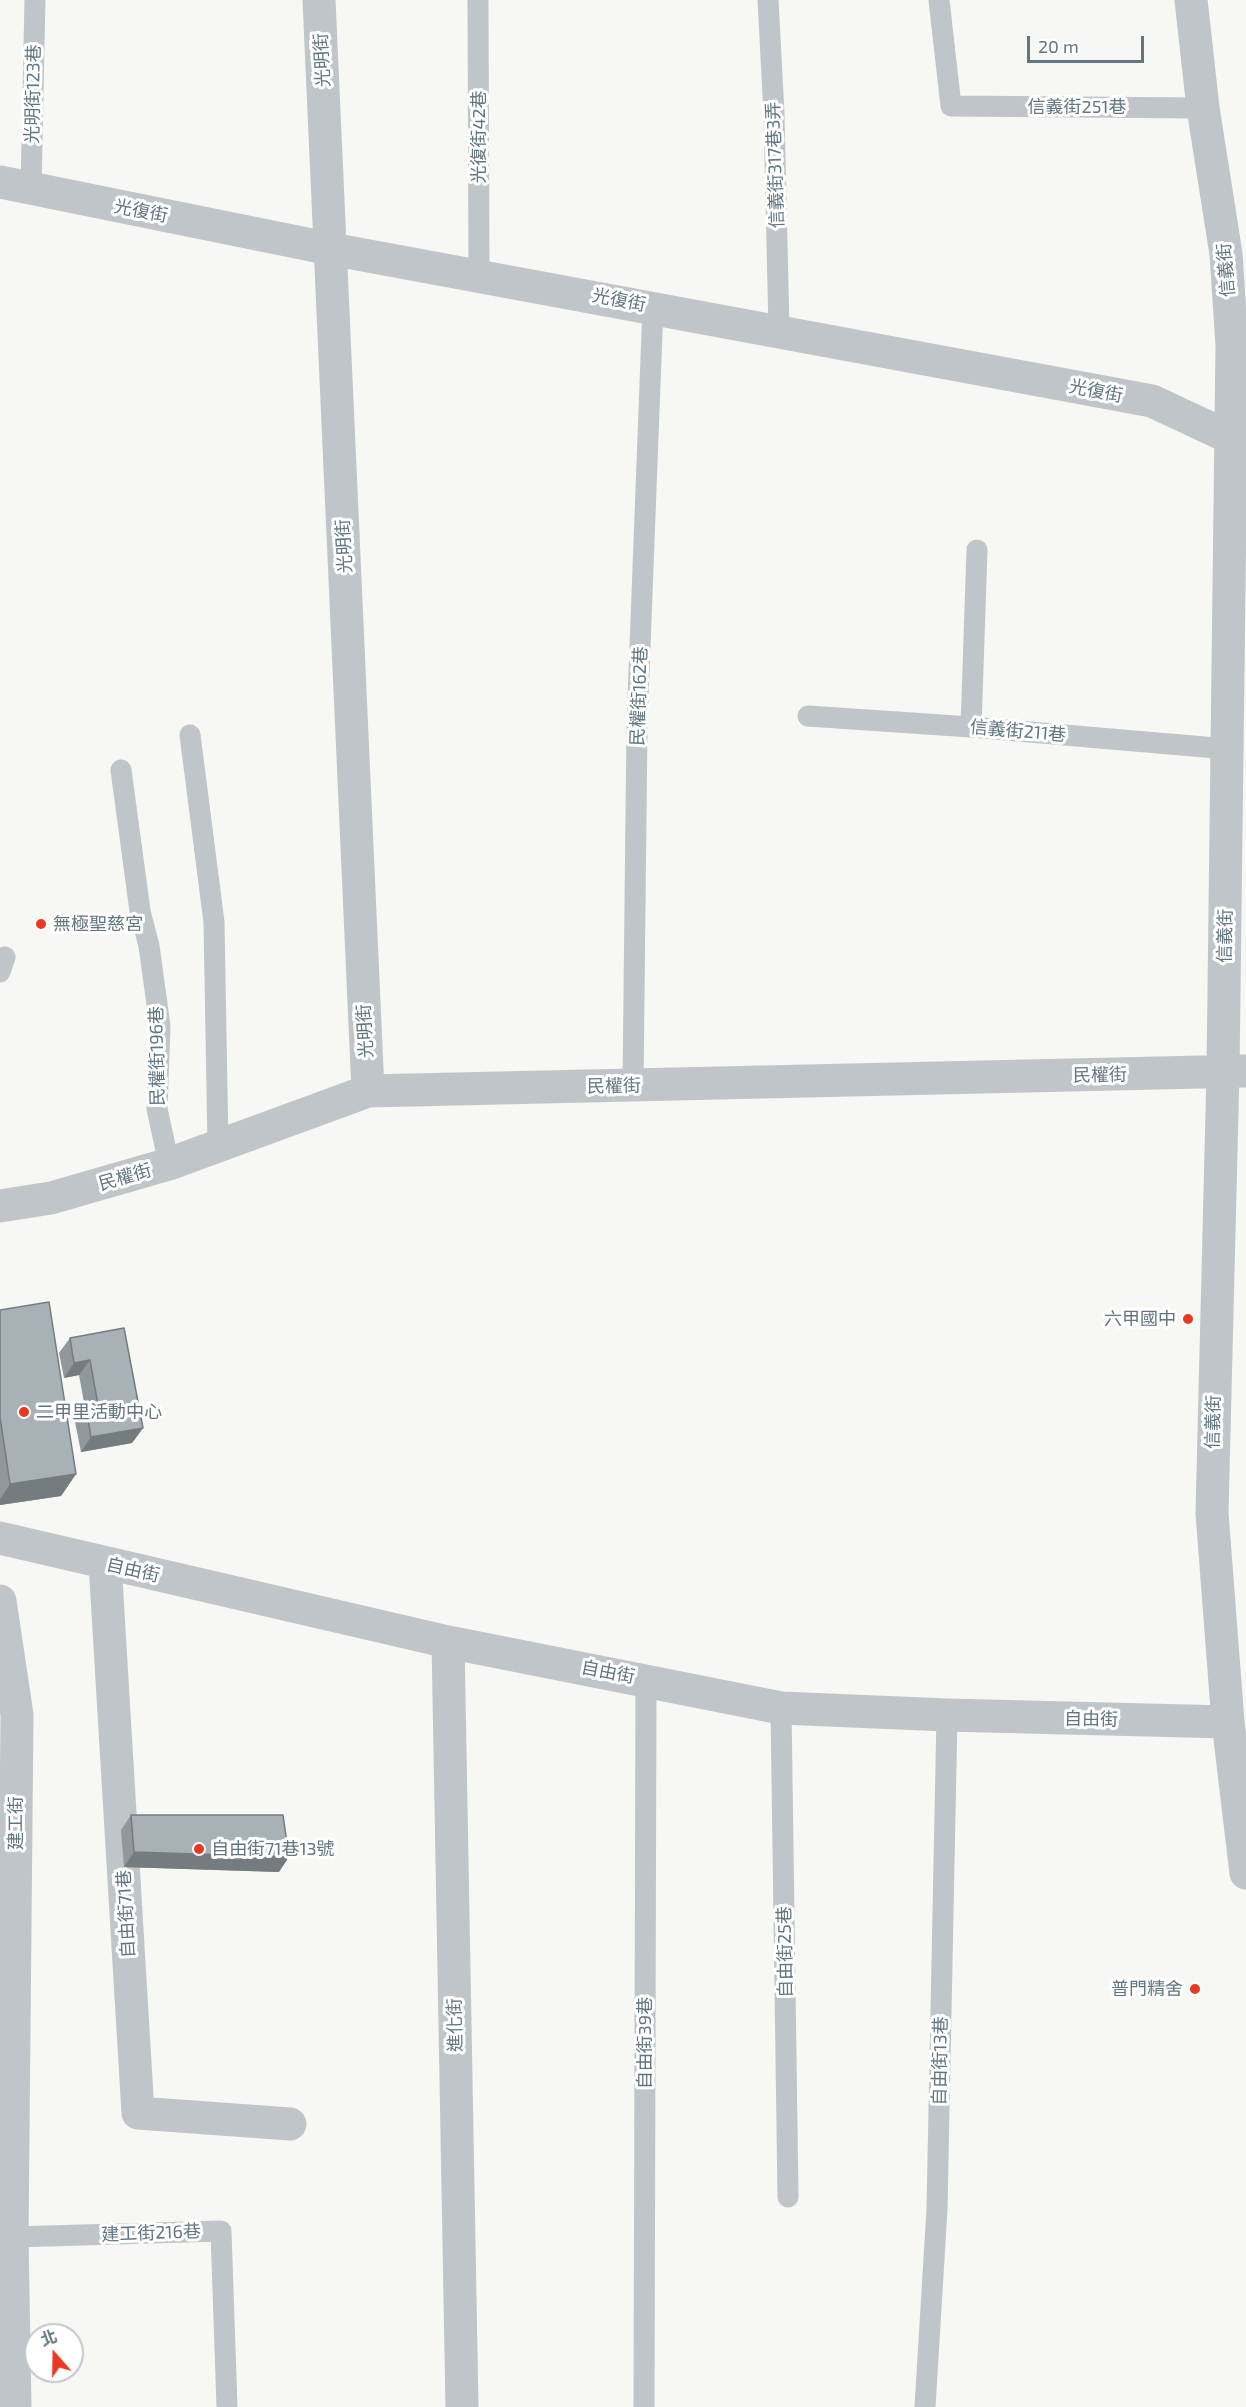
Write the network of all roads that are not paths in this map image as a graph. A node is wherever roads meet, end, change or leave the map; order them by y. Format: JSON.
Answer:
{"nodes":[{"id":1,"x":35,"y":0,"type":"edge"},
{"id":2,"x":319,"y":0,"type":"edge"},
{"id":3,"x":478,"y":0,"type":"edge"},
{"id":4,"x":768,"y":0,"type":"edge"},
{"id":5,"x":939,"y":0,"type":"edge"},
{"id":6,"x":1191,"y":0,"type":"edge"},
{"id":7,"x":1203,"y":108,"type":"junction"},
{"id":8,"x":15,"y":185,"type":"edge"},
{"id":9,"x":331,"y":249,"type":"junction"},
{"id":10,"x":1236,"y":254,"type":"edge"},
{"id":11,"x":479,"y":274,"type":"junction"},
{"id":12,"x":653,"y":306,"type":"junction"},
{"id":13,"x":779,"y":330,"type":"junction"},
{"id":14,"x":1231,"y":438,"type":"junction"},
{"id":15,"x":977,"y":550,"type":"dead end"},
{"id":16,"x":1237,"y":669,"type":"edge"},
{"id":17,"x":808,"y":716,"type":"dead end"},
{"id":18,"x":971,"y":727,"type":"junction"},
{"id":19,"x":190,"y":735,"type":"dead end"},
{"id":20,"x":1228,"y":749,"type":"junction"},
{"id":21,"x":121,"y":770,"type":"dead end"},
{"id":22,"x":1234,"y":1071,"type":"edge"},
{"id":23,"x":633,"y":1086,"type":"junction"},
{"id":24,"x":368,"y":1091,"type":"junction"},
{"id":25,"x":218,"y":1146,"type":"junction"},
{"id":26,"x":169,"y":1164,"type":"junction"},
{"id":27,"x":0,"y":1206,"type":"edge"},
{"id":28,"x":0,"y":1538,"type":"edge"},
{"id":29,"x":105,"y":1563,"type":"junction"},
{"id":30,"x":0,"y":1601,"type":"edge"},
{"id":31,"x":448,"y":1642,"type":"junction"},
{"id":32,"x":646,"y":1679,"type":"junction"},
{"id":33,"x":782,"y":1708,"type":"junction"},
{"id":34,"x":947,"y":1715,"type":"junction"},
{"id":35,"x":1228,"y":1722,"type":"junction"},
{"id":36,"x":1246,"y":1873,"type":"edge"},
{"id":37,"x":290,"y":2124,"type":"dead end"},
{"id":38,"x":788,"y":2197,"type":"dead end"},
{"id":39,"x":12,"y":2237,"type":"junction"},
{"id":40,"x":15,"y":2407,"type":"edge"},
{"id":41,"x":227,"y":2407,"type":"edge"},
{"id":42,"x":462,"y":2407,"type":"edge"},
{"id":43,"x":645,"y":2407,"type":"edge"},
{"id":44,"x":925,"y":2407,"type":"edge"}],
"edges":[{"from":1,"to":8,"type":"lane","name":"光明街123巷"},
{"from":2,"to":9,"type":"street","name":"光明街"},
{"from":3,"to":11,"type":"lane","name":"光復街42巷"},
{"from":4,"to":13,"type":"lane","name":"信義街317巷3弄"},
{"from":5,"to":7,"type":"lane","name":"信義街251巷"},
{"from":6,"to":7,"type":"street","name":"信義街"},
{"from":7,"to":10,"type":"street","name":"信義街"},
{"from":8,"to":9,"type":"street","name":"光復街"},
{"from":9,"to":11,"type":"street","name":"光復街"},
{"from":9,"to":24,"type":"street","name":"光明街"},
{"from":10,"to":14,"type":"street","name":"信義街"},
{"from":11,"to":12,"type":"street","name":"光復街"},
{"from":12,"to":13,"type":"street","name":"光復街"},
{"from":12,"to":23,"type":"lane","name":"民權街162巷"},
{"from":13,"to":14,"type":"street","name":"光復街"},
{"from":14,"to":16,"type":"street","name":"信義街"},
{"from":15,"to":18,"type":"lane"},
{"from":16,"to":20,"type":"street","name":"信義街"},
{"from":17,"to":18,"type":"lane","name":"信義街211巷"},
{"from":18,"to":20,"type":"lane","name":"信義街211巷"},
{"from":19,"to":25,"type":"lane"},
{"from":20,"to":22,"type":"street","name":"信義街"},
{"from":21,"to":26,"type":"lane","name":"民權街196巷"},
{"from":22,"to":23,"type":"street","name":"民權街"},
{"from":22,"to":35,"type":"street","name":"信義街"},
{"from":23,"to":24,"type":"street","name":"民權街"},
{"from":24,"to":25,"type":"street","name":"民權街"},
{"from":25,"to":26,"type":"street","name":"民權街"},
{"from":26,"to":27,"type":"street","name":"民權街"},
{"from":28,"to":29,"type":"street","name":"自由街"},
{"from":29,"to":31,"type":"street","name":"自由街"},
{"from":29,"to":37,"type":"street","name":"自由街71巷"},
{"from":30,"to":39,"type":"street","name":"建工街"},
{"from":31,"to":32,"type":"street","name":"自由街"},
{"from":31,"to":42,"type":"street","name":"進化街"},
{"from":32,"to":33,"type":"street","name":"自由街"},
{"from":32,"to":43,"type":"lane","name":"自由街39巷"},
{"from":33,"to":34,"type":"street","name":"自由街"},
{"from":33,"to":38,"type":"lane","name":"自由街25巷"},
{"from":34,"to":35,"type":"street","name":"自由街"},
{"from":34,"to":44,"type":"lane","name":"自由街13巷"},
{"from":35,"to":36,"type":"street","name":"信義街"},
{"from":39,"to":40,"type":"street","name":"建工街"},
{"from":39,"to":41,"type":"lane","name":"建工街216巷"}]}
